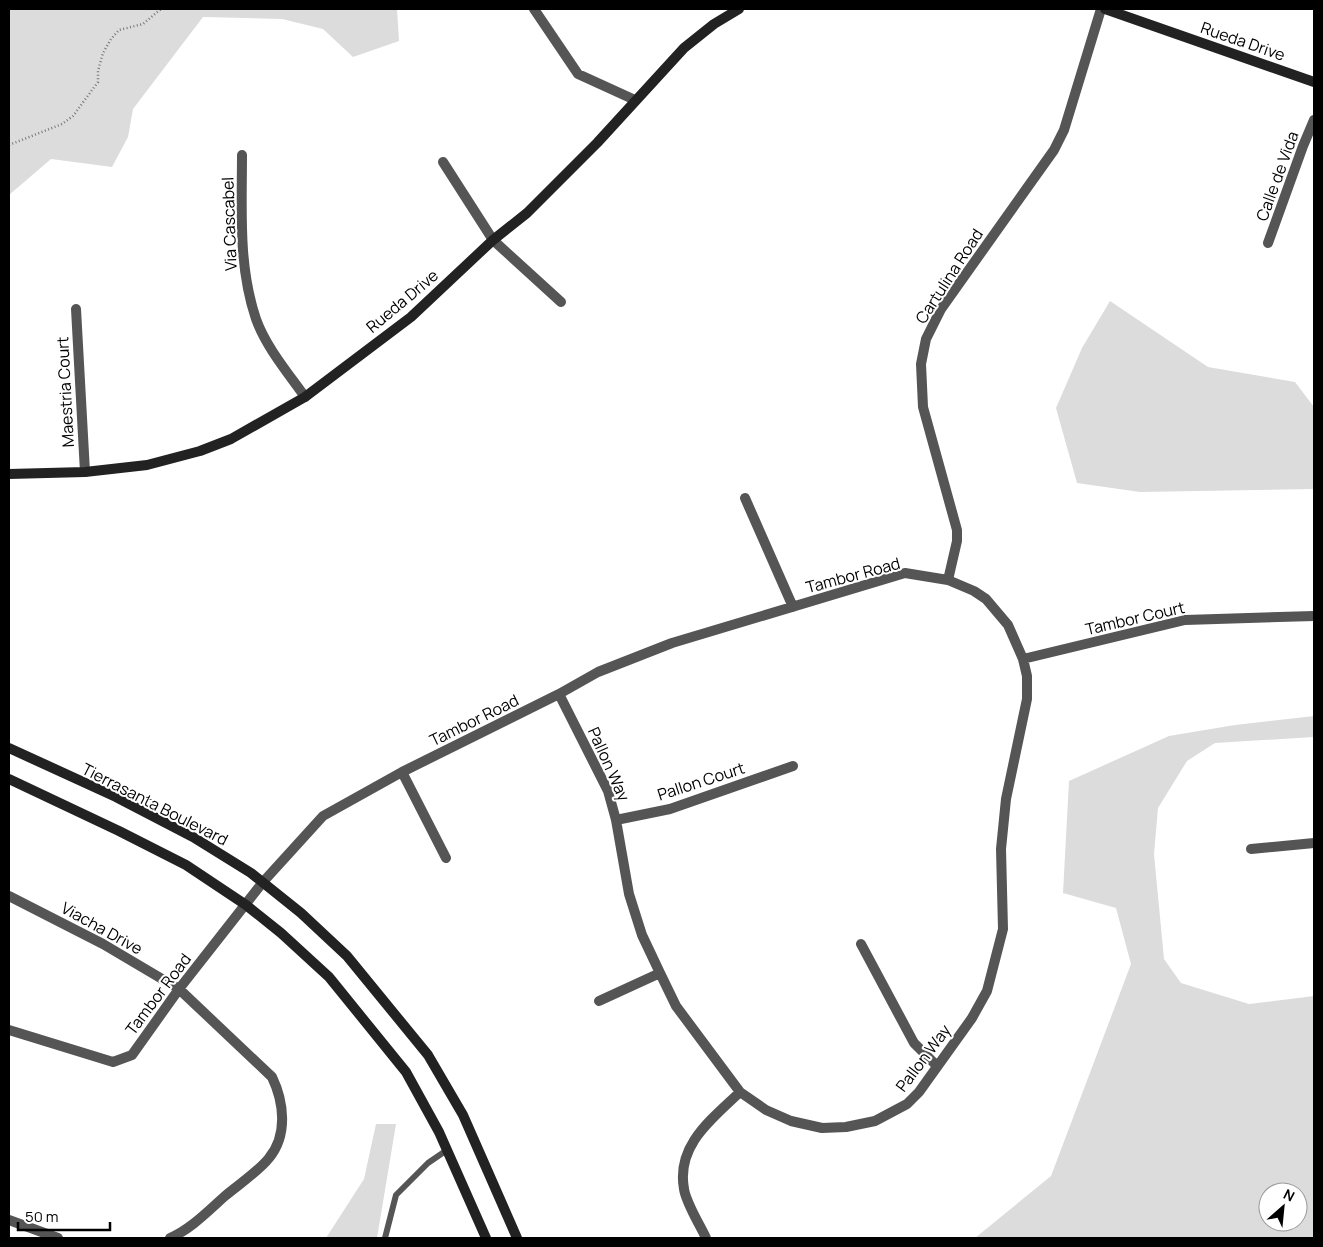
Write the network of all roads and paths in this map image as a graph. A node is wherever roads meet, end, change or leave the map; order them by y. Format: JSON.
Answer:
{"nodes":[{"id":1,"x":161,"y":9,"type":"edge"},
{"id":2,"x":534,"y":9,"type":"edge"},
{"id":3,"x":739,"y":9,"type":"edge"},
{"id":4,"x":1103,"y":9,"type":"edge"},
{"id":5,"x":1314,"y":82,"type":"edge"},
{"id":6,"x":635,"y":100,"type":"junction"},
{"id":7,"x":1314,"y":120,"type":"edge"},
{"id":8,"x":9,"y":145,"type":"edge"},
{"id":9,"x":242,"y":155,"type":"dead end"},
{"id":10,"x":443,"y":162,"type":"dead end"},
{"id":11,"x":493,"y":240,"type":"junction"},
{"id":12,"x":1268,"y":243,"type":"dead end"},
{"id":13,"x":561,"y":302,"type":"dead end"},
{"id":14,"x":76,"y":309,"type":"dead end"},
{"id":15,"x":305,"y":397,"type":"junction"},
{"id":16,"x":85,"y":472,"type":"junction"},
{"id":17,"x":9,"y":474,"type":"edge"},
{"id":18,"x":745,"y":498,"type":"dead end"},
{"id":19,"x":948,"y":580,"type":"junction"},
{"id":20,"x":793,"y":607,"type":"junction"},
{"id":21,"x":1314,"y":616,"type":"edge"},
{"id":22,"x":1023,"y":659,"type":"junction"},
{"id":23,"x":559,"y":694,"type":"junction"},
{"id":24,"x":9,"y":748,"type":"edge"},
{"id":25,"x":794,"y":766,"type":"dead end"},
{"id":26,"x":402,"y":772,"type":"junction"},
{"id":27,"x":9,"y":779,"type":"edge"},
{"id":28,"x":616,"y":820,"type":"junction"},
{"id":29,"x":1314,"y":843,"type":"edge"},
{"id":30,"x":1251,"y":849,"type":"dead end"},
{"id":31,"x":446,"y":858,"type":"dead end"},
{"id":32,"x":262,"y":882,"type":"junction"},
{"id":33,"x":9,"y":896,"type":"edge"},
{"id":34,"x":246,"y":905,"type":"junction"},
{"id":35,"x":861,"y":944,"type":"dead end"},
{"id":36,"x":660,"y":973,"type":"junction"},
{"id":37,"x":179,"y":989,"type":"junction"},
{"id":38,"x":600,"y":1001,"type":"dead end"},
{"id":39,"x":9,"y":1030,"type":"edge"},
{"id":40,"x":936,"y":1066,"type":"junction"},
{"id":41,"x":740,"y":1092,"type":"junction"},
{"id":42,"x":447,"y":1150,"type":"junction"},
{"id":43,"x":9,"y":1220,"type":"edge"},
{"id":44,"x":58,"y":1238,"type":"edge"},
{"id":45,"x":170,"y":1238,"type":"edge"},
{"id":46,"x":385,"y":1238,"type":"edge"},
{"id":47,"x":486,"y":1238,"type":"edge"},
{"id":48,"x":517,"y":1238,"type":"edge"},
{"id":49,"x":706,"y":1238,"type":"edge"}],
"edges":[{"from":1,"to":8,"type":"path"},
{"from":2,"to":6,"type":"street"},
{"from":3,"to":6,"type":"main road","name":"Rueda Drive"},
{"from":4,"to":5,"type":"main road","name":"Rueda Drive"},
{"from":4,"to":19,"type":"street","name":"Cartulina Road"},
{"from":6,"to":11,"type":"main road","name":"Rueda Drive"},
{"from":7,"to":12,"type":"street","name":"Calle de Vida"},
{"from":9,"to":15,"type":"street","name":"Via Cascabel"},
{"from":10,"to":11,"type":"street"},
{"from":11,"to":13,"type":"street"},
{"from":11,"to":15,"type":"main road","name":"Rueda Drive"},
{"from":14,"to":16,"type":"street","name":"Maestria Court"},
{"from":15,"to":16,"type":"main road","name":"Rueda Drive"},
{"from":16,"to":17,"type":"main road","name":"Rueda Drive"},
{"from":18,"to":20,"type":"street"},
{"from":19,"to":20,"type":"street","name":"Tambor Road"},
{"from":19,"to":22,"type":"street","name":"Tambor Road"},
{"from":20,"to":23,"type":"street","name":"Tambor Road"},
{"from":21,"to":22,"type":"street","name":"Tambor Court"},
{"from":22,"to":40,"type":"street","name":"Pallon Way"},
{"from":23,"to":26,"type":"street","name":"Tambor Road"},
{"from":23,"to":28,"type":"street","name":"Pallon Way"},
{"from":24,"to":32,"type":"main road","name":"Tierrasanta Boulevard"},
{"from":25,"to":28,"type":"street","name":"Pallon Court"},
{"from":26,"to":31,"type":"street"},
{"from":26,"to":32,"type":"street","name":"Tambor Road"},
{"from":27,"to":34,"type":"main road"},
{"from":28,"to":36,"type":"street","name":"Pallon Way"},
{"from":29,"to":30,"type":"street"},
{"from":32,"to":34,"type":"street","name":"Tambor Road"},
{"from":32,"to":48,"type":"main road","name":"Tierrasanta Boulevard"},
{"from":33,"to":37,"type":"street","name":"Viacha Drive"},
{"from":34,"to":37,"type":"street","name":"Tambor Road"},
{"from":34,"to":42,"type":"main road"},
{"from":35,"to":40,"type":"street"},
{"from":36,"to":38,"type":"street"},
{"from":36,"to":41,"type":"street","name":"Pallon Way"},
{"from":37,"to":39,"type":"street","name":"Tambor Road"},
{"from":37,"to":45,"type":"street","name":"Viacha Drive"},
{"from":40,"to":41,"type":"street","name":"Pallon Way"},
{"from":41,"to":49,"type":"street"},
{"from":42,"to":46,"type":"lane"},
{"from":42,"to":47,"type":"main road"},
{"from":43,"to":44,"type":"street"}]}
